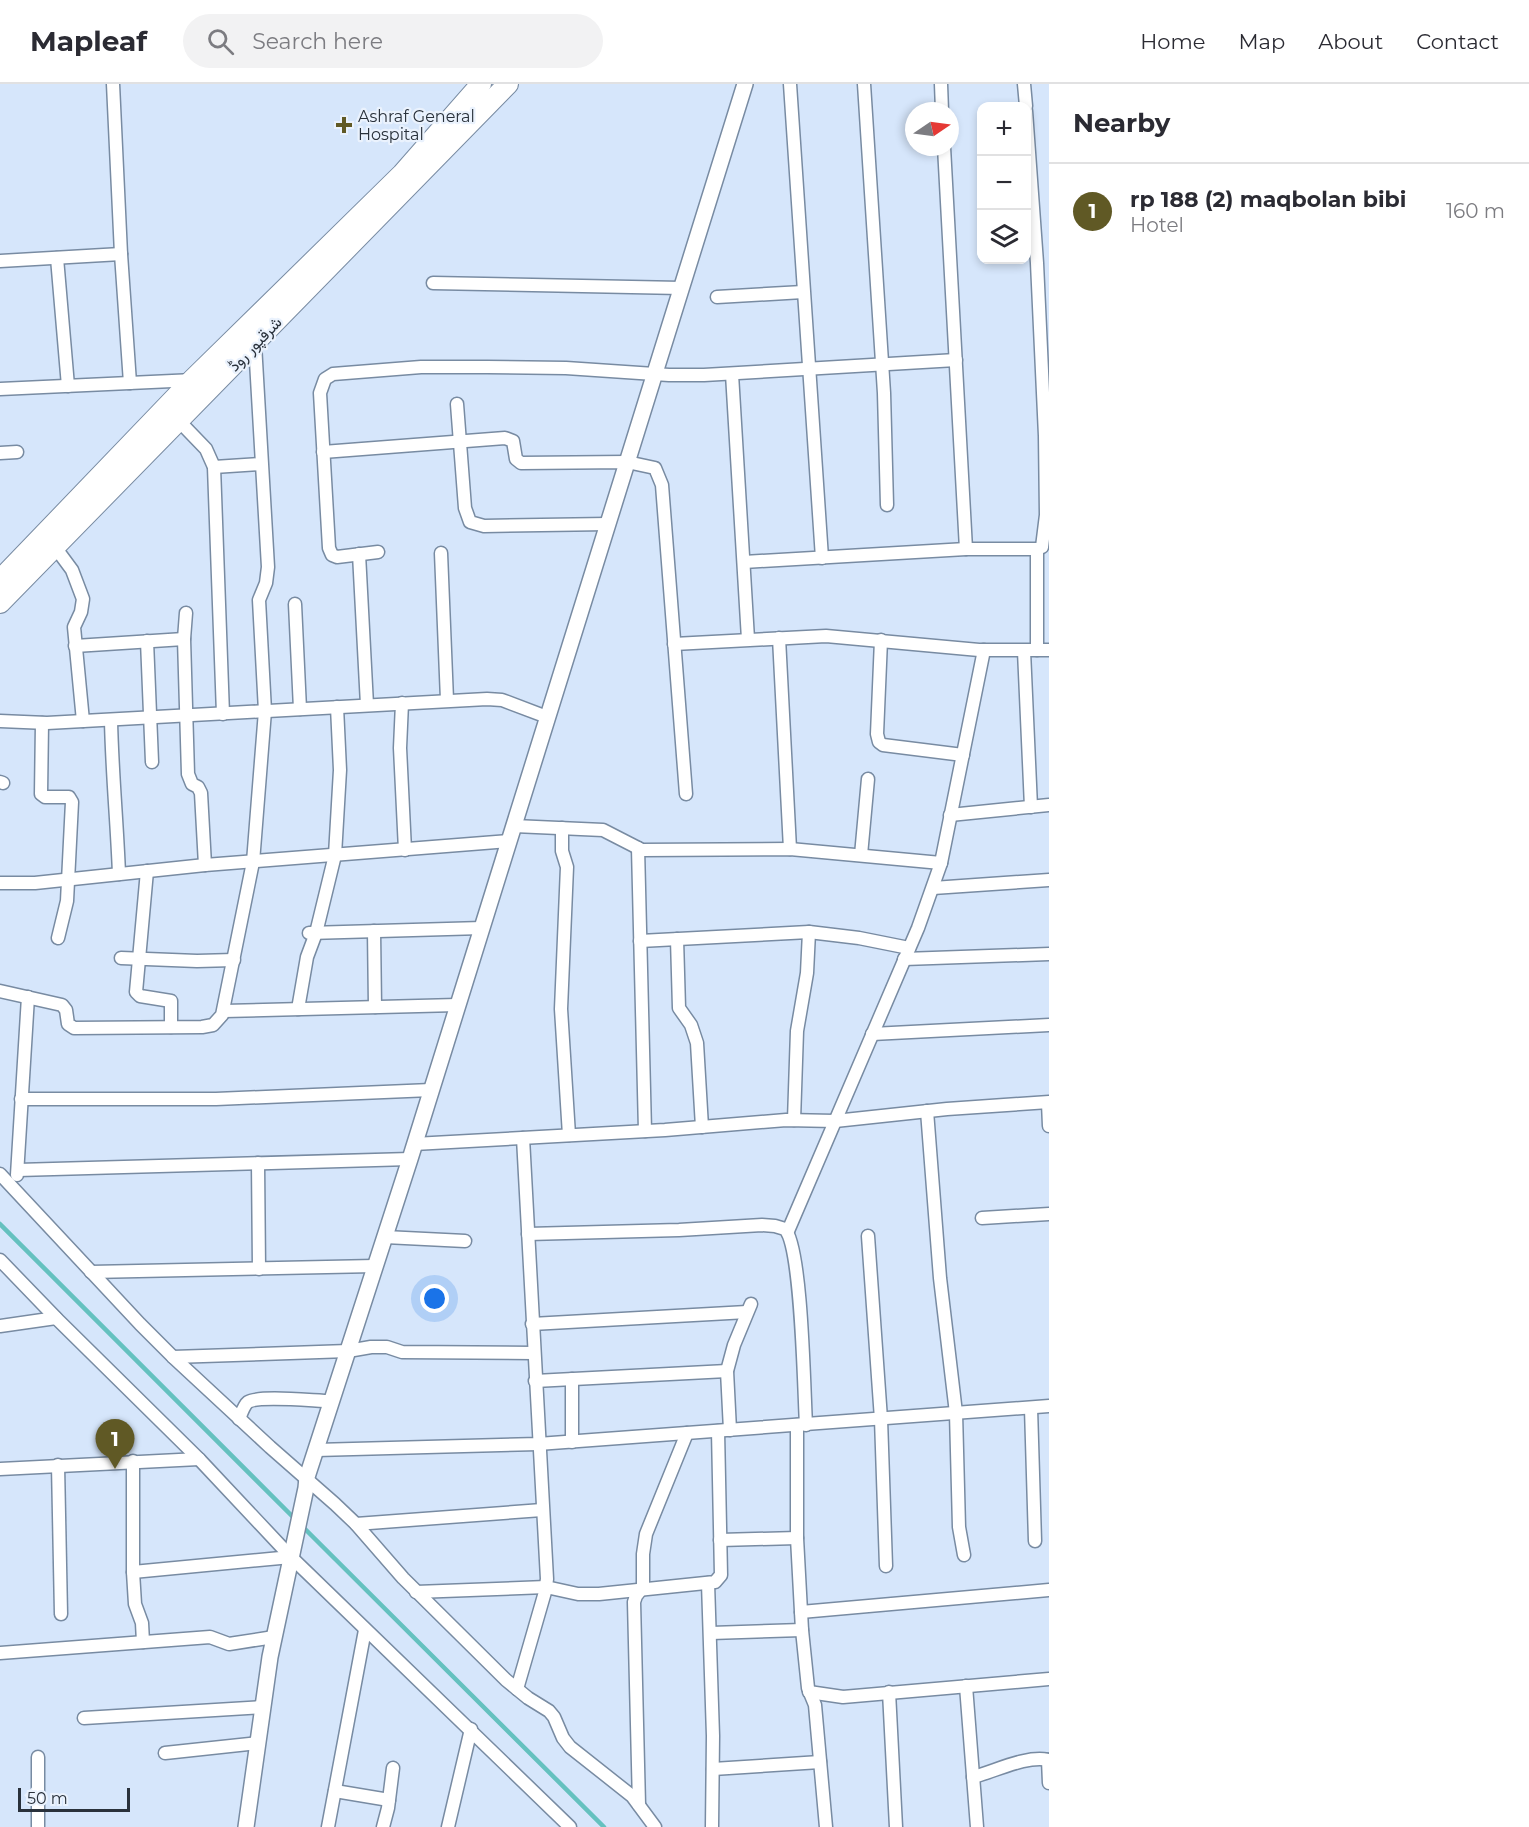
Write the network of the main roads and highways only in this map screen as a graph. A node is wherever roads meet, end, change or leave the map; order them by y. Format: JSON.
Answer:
{"nodes":[{"id":1,"x":481,"y":84,"type":"edge"},
{"id":2,"x":508,"y":84,"type":"edge"},
{"id":3,"x":5,"y":579,"type":"edge"},
{"id":4,"x":0,"y":603,"type":"edge"}],
"edges":[{"from":1,"to":3,"type":"main road","name":"شرقپور روڈ"},
{"from":2,"to":3,"type":"main road","name":"شرقپور روڈ"},
{"from":3,"to":4,"type":"main road","name":"شرقپور روڈ"}]}
